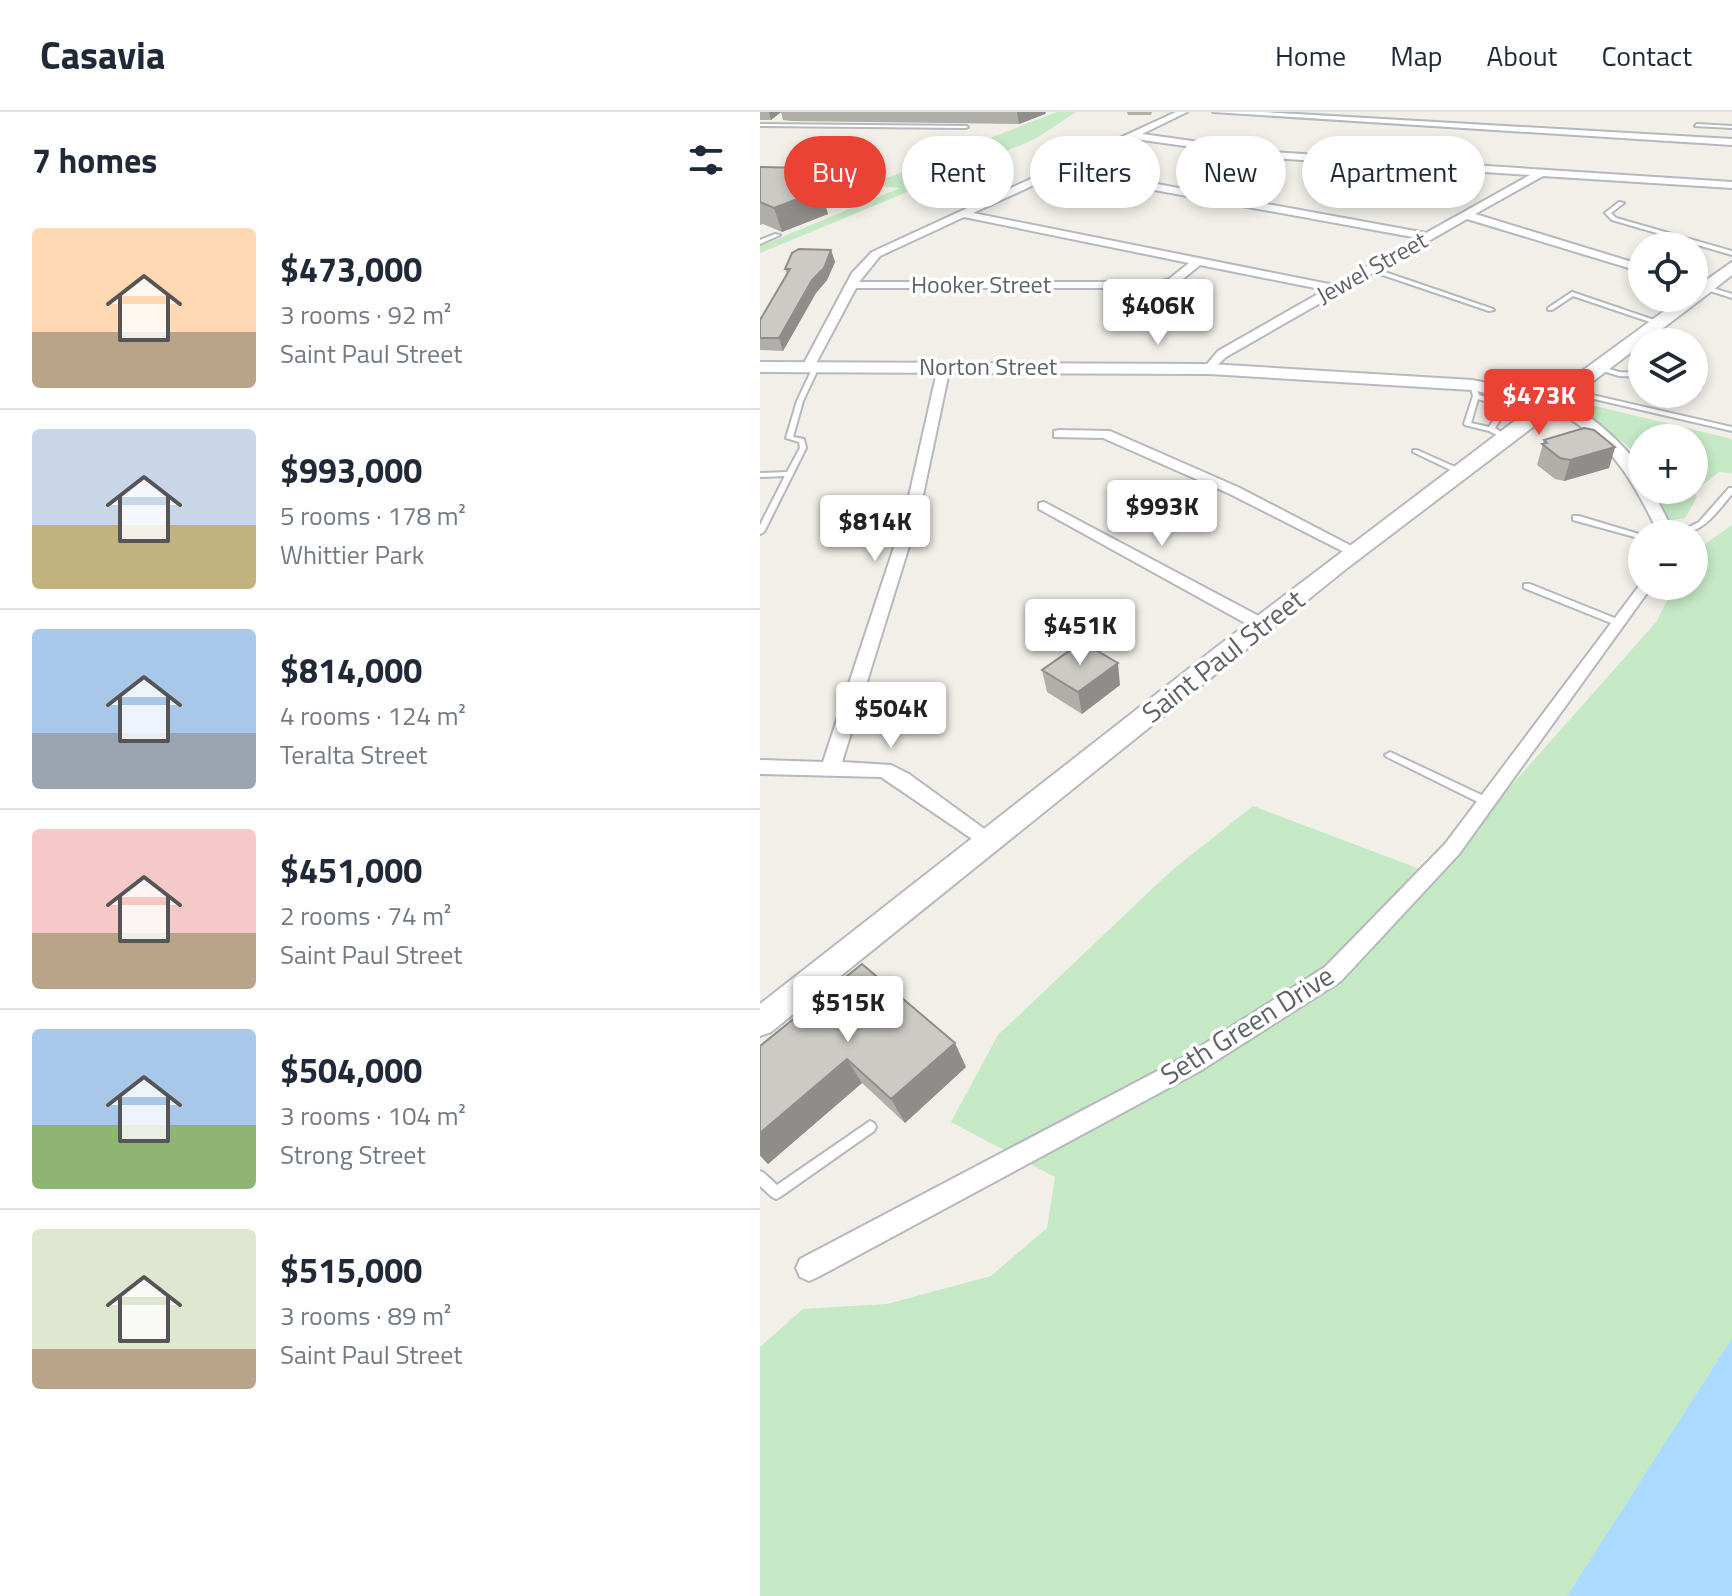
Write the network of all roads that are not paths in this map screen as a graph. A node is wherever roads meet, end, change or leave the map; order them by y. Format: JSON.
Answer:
{"nodes":[{"id":1,"x":1183,"y":112,"type":"edge"},
{"id":2,"x":1217,"y":112,"type":"edge"},
{"id":3,"x":778,"y":119,"type":"dead end"},
{"id":4,"x":760,"y":125,"type":"edge"},
{"id":5,"x":772,"y":125,"type":"junction"},
{"id":6,"x":1697,"y":125,"type":"dead end"},
{"id":7,"x":966,"y":127,"type":"dead end"},
{"id":8,"x":1732,"y":127,"type":"edge"},
{"id":9,"x":1135,"y":136,"type":"edge"},
{"id":10,"x":1160,"y":139,"type":"edge"},
{"id":11,"x":1732,"y":142,"type":"edge"},
{"id":12,"x":1540,"y":173,"type":"junction"},
{"id":13,"x":1030,"y":184,"type":"edge"},
{"id":14,"x":1732,"y":185,"type":"edge"},
{"id":15,"x":1160,"y":188,"type":"edge"},
{"id":16,"x":1621,"y":203,"type":"dead end"},
{"id":17,"x":962,"y":214,"type":"junction"},
{"id":18,"x":1466,"y":215,"type":"junction"},
{"id":19,"x":777,"y":235,"type":"dead end"},
{"id":20,"x":1428,"y":237,"type":"junction"},
{"id":21,"x":760,"y":242,"type":"edge"},
{"id":22,"x":1732,"y":253,"type":"edge"},
{"id":23,"x":1198,"y":261,"type":"junction"},
{"id":24,"x":1628,"y":265,"type":"edge"},
{"id":25,"x":1732,"y":267,"type":"edge"},
{"id":26,"x":1370,"y":269,"type":"junction"},
{"id":27,"x":1708,"y":284,"type":"edge"},
{"id":28,"x":851,"y":285,"type":"junction"},
{"id":29,"x":1335,"y":289,"type":"junction"},
{"id":30,"x":1708,"y":293,"type":"edge"},
{"id":31,"x":1732,"y":296,"type":"edge"},
{"id":32,"x":1550,"y":309,"type":"dead end"},
{"id":33,"x":1491,"y":310,"type":"dead end"},
{"id":34,"x":1671,"y":312,"type":"edge"},
{"id":35,"x":1658,"y":323,"type":"junction"},
{"id":36,"x":760,"y":367,"type":"edge"},
{"id":37,"x":812,"y":367,"type":"junction"},
{"id":38,"x":944,"y":367,"type":"junction"},
{"id":39,"x":1596,"y":367,"type":"junction"},
{"id":40,"x":1209,"y":369,"type":"junction"},
{"id":41,"x":1628,"y":374,"type":"edge"},
{"id":42,"x":1557,"y":396,"type":"junction"},
{"id":43,"x":1474,"y":406,"type":"junction"},
{"id":44,"x":1498,"y":423,"type":"junction"},
{"id":45,"x":1732,"y":429,"type":"edge"},
{"id":46,"x":1059,"y":434,"type":"dead end"},
{"id":47,"x":1415,"y":451,"type":"dead end"},
{"id":48,"x":1628,"y":462,"type":"edge"},
{"id":49,"x":1460,"y":471,"type":"junction"},
{"id":50,"x":789,"y":474,"type":"junction"},
{"id":51,"x":760,"y":475,"type":"edge"},
{"id":52,"x":1732,"y":490,"type":"edge"},
{"id":53,"x":1044,"y":506,"type":"dead end"},
{"id":54,"x":1576,"y":518,"type":"dead end"},
{"id":55,"x":1706,"y":520,"type":"edge"},
{"id":56,"x":760,"y":532,"type":"edge"},
{"id":57,"x":1628,"y":533,"type":"edge"},
{"id":58,"x":1355,"y":552,"type":"junction"},
{"id":59,"x":1527,"y":586,"type":"dead end"},
{"id":60,"x":1635,"y":600,"type":"edge"},
{"id":61,"x":1619,"y":623,"type":"junction"},
{"id":62,"x":1262,"y":625,"type":"junction"},
{"id":63,"x":1390,"y":755,"type":"dead end"},
{"id":64,"x":760,"y":767,"type":"edge"},
{"id":65,"x":831,"y":767,"type":"junction"},
{"id":66,"x":1487,"y":802,"type":"junction"},
{"id":67,"x":987,"y":841,"type":"junction"},
{"id":68,"x":760,"y":1022,"type":"edge"},
{"id":69,"x":870,"y":1127,"type":"dead end"},
{"id":70,"x":760,"y":1177,"type":"edge"},
{"id":71,"x":809,"y":1268,"type":"dead end"}],
"edges":[{"from":1,"to":9,"type":"street"},
{"from":2,"to":11,"type":"street"},
{"from":3,"to":5,"type":"lane"},
{"from":4,"to":5,"type":"lane"},
{"from":5,"to":7,"type":"lane"},
{"from":6,"to":8,"type":"lane"},
{"from":10,"to":12,"type":"street"},
{"from":12,"to":14,"type":"street"},
{"from":12,"to":18,"type":"street","name":"Jewel Street"},
{"from":13,"to":17,"type":"street"},
{"from":15,"to":20,"type":"street"},
{"from":16,"to":22,"type":"lane"},
{"from":17,"to":23,"type":"street"},
{"from":17,"to":28,"type":"street"},
{"from":18,"to":20,"type":"street","name":"Jewel Street"},
{"from":18,"to":24,"type":"street"},
{"from":19,"to":21,"type":"lane"},
{"from":20,"to":26,"type":"street","name":"Jewel Street"},
{"from":23,"to":28,"type":"street","name":"Hooker Street"},
{"from":23,"to":29,"type":"street"},
{"from":25,"to":27,"type":"main road","name":"Saint Paul Street"},
{"from":26,"to":29,"type":"street","name":"Jewel Street"},
{"from":26,"to":33,"type":"lane"},
{"from":28,"to":37,"type":"street"},
{"from":29,"to":40,"type":"street","name":"Jewel Street"},
{"from":30,"to":31,"type":"lane"},
{"from":32,"to":35,"type":"lane"},
{"from":34,"to":35,"type":"main road","name":"Saint Paul Street"},
{"from":35,"to":39,"type":"main road","name":"Saint Paul Street"},
{"from":36,"to":37,"type":"main road","name":"Norton Street"},
{"from":37,"to":38,"type":"main road","name":"Norton Street"},
{"from":37,"to":50,"type":"lane"},
{"from":38,"to":40,"type":"main road","name":"Norton Street"},
{"from":38,"to":65,"type":"street"},
{"from":39,"to":41,"type":"lane"},
{"from":39,"to":42,"type":"main road","name":"Saint Paul Street"},
{"from":40,"to":43,"type":"main road","name":"Norton Street"},
{"from":42,"to":43,"type":"main road","name":"Norton Street"},
{"from":42,"to":44,"type":"main road","name":"Saint Paul Street"},
{"from":42,"to":45,"type":"lane"},
{"from":42,"to":48,"type":"street"},
{"from":43,"to":44,"type":"lane"},
{"from":43,"to":44,"type":"lane"},
{"from":44,"to":49,"type":"main road","name":"Saint Paul Street"},
{"from":46,"to":58,"type":"street"},
{"from":47,"to":49,"type":"lane"},
{"from":49,"to":58,"type":"main road","name":"Saint Paul Street"},
{"from":50,"to":51,"type":"lane"},
{"from":50,"to":56,"type":"lane"},
{"from":52,"to":55,"type":"lane"},
{"from":53,"to":62,"type":"street"},
{"from":54,"to":57,"type":"lane"},
{"from":58,"to":62,"type":"main road","name":"Saint Paul Street"},
{"from":59,"to":61,"type":"lane"},
{"from":60,"to":61,"type":"street","name":"Seth Green Drive"},
{"from":61,"to":66,"type":"street","name":"Seth Green Drive"},
{"from":62,"to":67,"type":"main road","name":"Saint Paul Street"},
{"from":63,"to":66,"type":"lane"},
{"from":64,"to":65,"type":"street"},
{"from":65,"to":67,"type":"street"},
{"from":66,"to":71,"type":"street","name":"Seth Green Drive"},
{"from":67,"to":68,"type":"main road","name":"Saint Paul Street"},
{"from":69,"to":70,"type":"lane"}]}
